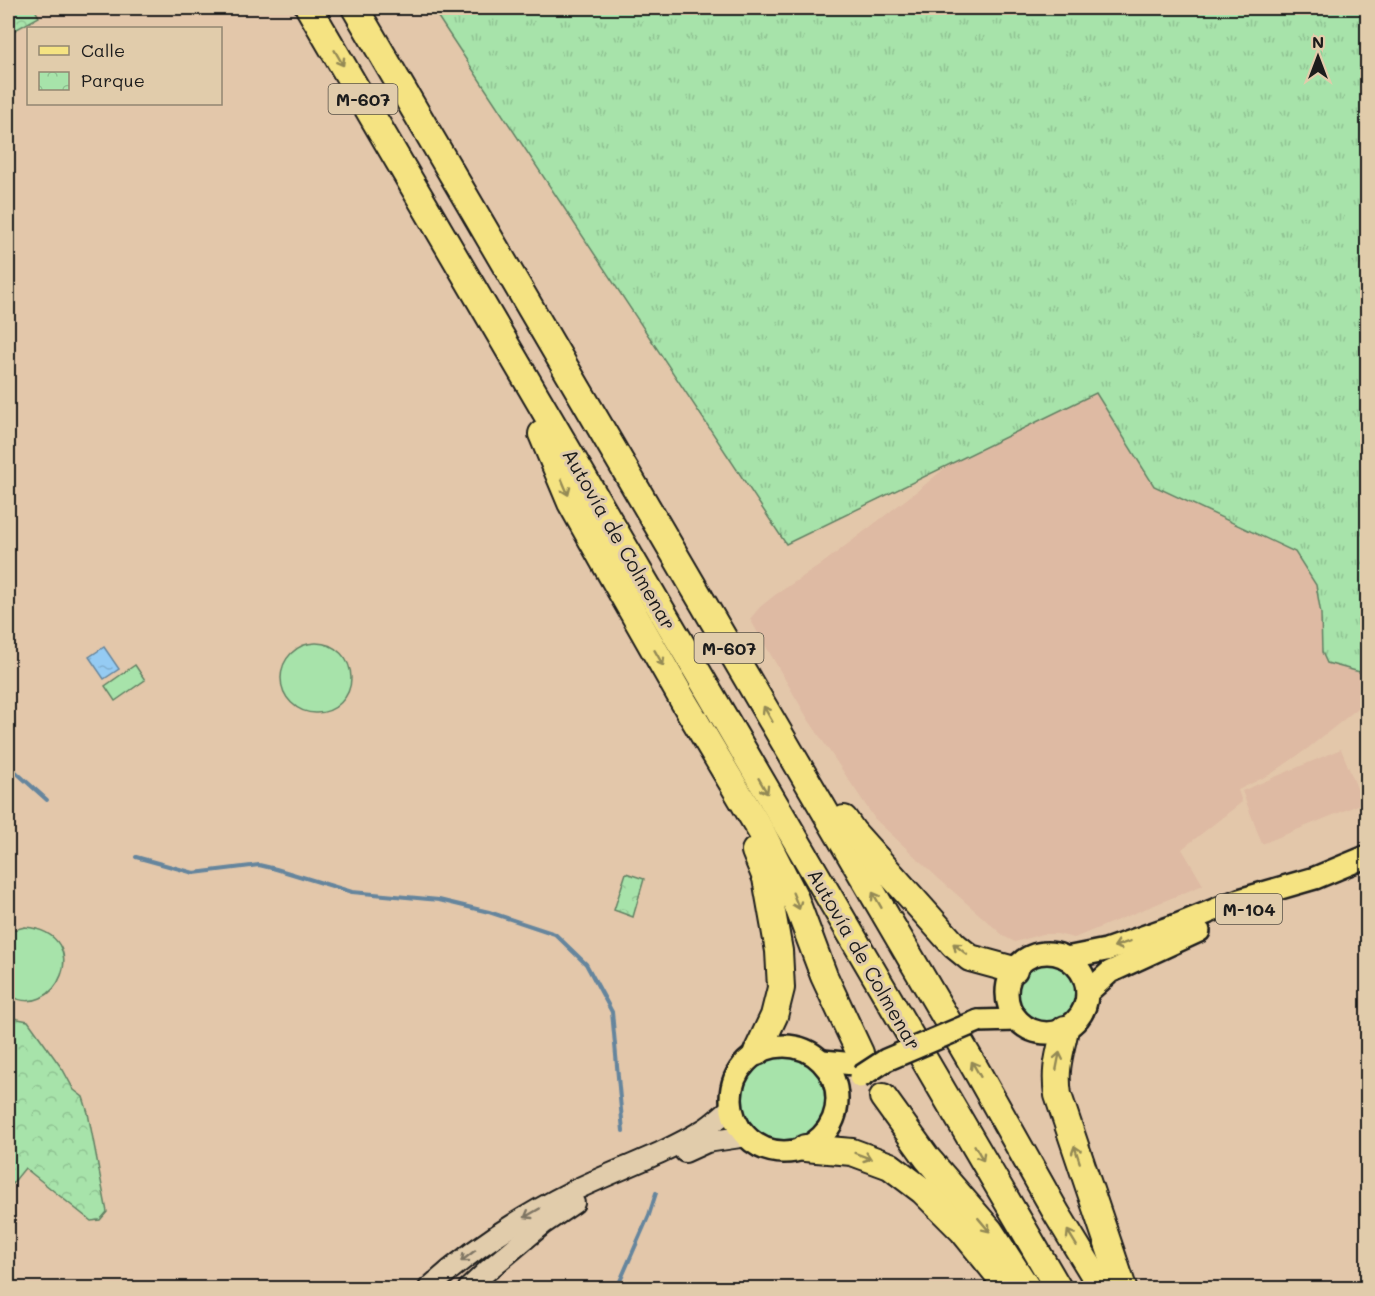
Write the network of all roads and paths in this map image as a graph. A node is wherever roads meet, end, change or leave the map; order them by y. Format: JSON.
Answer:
{"nodes":[{"id":1,"x":309,"y":8,"type":"edge"},
{"id":2,"x":355,"y":8,"type":"edge"},
{"id":3,"x":416,"y":191,"type":"junction"},
{"id":4,"x":684,"y":702,"type":"junction"},
{"id":5,"x":785,"y":743,"type":"junction"},
{"id":6,"x":1368,"y":856,"type":"edge"},
{"id":7,"x":1315,"y":878,"type":"junction"},
{"id":8,"x":1066,"y":958,"type":"junction"},
{"id":9,"x":1014,"y":970,"type":"junction"},
{"id":10,"x":1087,"y":993,"type":"junction"},
{"id":11,"x":1007,"y":995,"type":"junction"},
{"id":12,"x":1017,"y":1020,"type":"junction"},
{"id":13,"x":978,"y":1021,"type":"junction"},
{"id":14,"x":1065,"y":1029,"type":"junction"},
{"id":15,"x":757,"y":1052,"type":"junction"},
{"id":16,"x":823,"y":1061,"type":"junction"},
{"id":17,"x":858,"y":1065,"type":"junction"},
{"id":18,"x":883,"y":1097,"type":"dead end"},
{"id":19,"x":838,"y":1105,"type":"junction"},
{"id":20,"x":732,"y":1107,"type":"junction"},
{"id":21,"x":747,"y":1136,"type":"junction"},
{"id":22,"x":805,"y":1148,"type":"junction"},
{"id":23,"x":429,"y":1288,"type":"edge"},
{"id":24,"x":469,"y":1288,"type":"edge"},
{"id":25,"x":1008,"y":1288,"type":"edge"},
{"id":26,"x":1027,"y":1288,"type":"edge"},
{"id":27,"x":1058,"y":1288,"type":"edge"},
{"id":28,"x":1102,"y":1288,"type":"edge"},
{"id":29,"x":1123,"y":1288,"type":"edge"}],
"edges":[{"from":1,"to":3,"type":"highway","name":"Autovía de Colmenar","number":"M-607","one_way":true},
{"from":5,"to":2,"type":"highway","name":"Autovía de Colmenar","number":"M-607","one_way":true},
{"from":3,"to":4,"type":"highway","one_way":true},
{"from":3,"to":27,"type":"highway","name":"Autovía de Colmenar","number":"M-607","one_way":true},
{"from":4,"to":15,"type":"highway"},
{"from":4,"to":17,"type":"highway","one_way":true},
{"from":9,"to":5,"type":"highway","one_way":true},
{"from":28,"to":5,"type":"highway","name":"Autovía de Colmenar","number":"M-607","one_way":true},
{"from":6,"to":7,"type":"main road","number":"M-104"},
{"from":7,"to":8,"type":"main road","number":"M-104","one_way":true},
{"from":7,"to":10,"type":"main road","number":"M-104"},
{"from":8,"to":9,"type":"main road","number":"M-104"},
{"from":8,"to":10,"type":"main road"},
{"from":9,"to":11,"type":"main road"},
{"from":10,"to":14,"type":"main road","number":"M-104"},
{"from":11,"to":12,"type":"main road"},
{"from":11,"to":13,"type":"main road"},
{"from":12,"to":13,"type":"main road"},
{"from":12,"to":14,"type":"main road"},
{"from":13,"to":17,"type":"main road","bridge":true},
{"from":29,"to":14,"type":"highway","one_way":true},
{"from":15,"to":16,"type":"main road"},
{"from":15,"to":20,"type":"main road"},
{"from":16,"to":17,"type":"main road"},
{"from":16,"to":19,"type":"main road"},
{"from":17,"to":19,"type":"main road"},
{"from":18,"to":26,"type":"highway","one_way":true},
{"from":19,"to":22,"type":"main road"},
{"from":20,"to":21,"type":"main road"},
{"from":20,"to":23,"type":"main road","one_way":true},
{"from":21,"to":22,"type":"main road"},
{"from":21,"to":24,"type":"main road"},
{"from":22,"to":25,"type":"highway","one_way":true}]}
